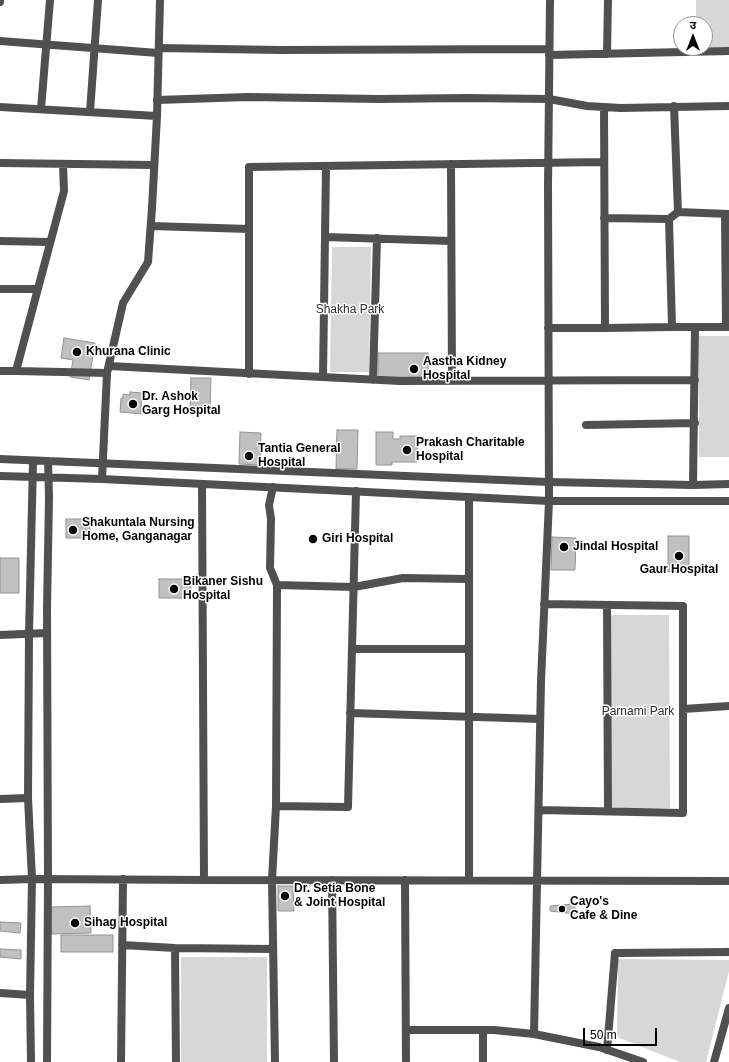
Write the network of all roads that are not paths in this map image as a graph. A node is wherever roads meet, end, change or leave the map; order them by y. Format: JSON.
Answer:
{"nodes":[{"id":1,"x":50,"y":0,"type":"edge"},
{"id":2,"x":98,"y":0,"type":"edge"},
{"id":3,"x":160,"y":0,"type":"edge"},
{"id":4,"x":550,"y":0,"type":"edge"},
{"id":5,"x":608,"y":0,"type":"edge"},
{"id":6,"x":0,"y":41,"type":"edge"},
{"id":7,"x":46,"y":44,"type":"junction"},
{"id":8,"x":94,"y":48,"type":"junction"},
{"id":9,"x":158,"y":50,"type":"junction"},
{"id":10,"x":729,"y":51,"type":"edge"},
{"id":11,"x":549,"y":52,"type":"junction"},
{"id":12,"x":607,"y":54,"type":"junction"},
{"id":13,"x":549,"y":99,"type":"junction"},
{"id":14,"x":157,"y":100,"type":"junction"},
{"id":15,"x":674,"y":106,"type":"junction"},
{"id":16,"x":729,"y":106,"type":"edge"},
{"id":17,"x":0,"y":107,"type":"edge"},
{"id":18,"x":604,"y":107,"type":"junction"},
{"id":19,"x":41,"y":109,"type":"junction"},
{"id":20,"x":90,"y":112,"type":"junction"},
{"id":21,"x":157,"y":116,"type":"junction"},
{"id":22,"x":604,"y":162,"type":"junction"},
{"id":23,"x":0,"y":163,"type":"edge"},
{"id":24,"x":548,"y":163,"type":"junction"},
{"id":25,"x":63,"y":164,"type":"junction"},
{"id":26,"x":451,"y":164,"type":"junction"},
{"id":27,"x":154,"y":165,"type":"junction"},
{"id":28,"x":326,"y":166,"type":"junction"},
{"id":29,"x":678,"y":212,"type":"junction"},
{"id":30,"x":727,"y":214,"type":"edge"},
{"id":31,"x":604,"y":218,"type":"junction"},
{"id":32,"x":670,"y":219,"type":"junction"},
{"id":33,"x":151,"y":226,"type":"junction"},
{"id":34,"x":249,"y":229,"type":"junction"},
{"id":35,"x":325,"y":237,"type":"junction"},
{"id":36,"x":377,"y":238,"type":"junction"},
{"id":37,"x":0,"y":240,"type":"edge"},
{"id":38,"x":451,"y":241,"type":"junction"},
{"id":39,"x":50,"y":242,"type":"junction"},
{"id":40,"x":0,"y":289,"type":"edge"},
{"id":41,"x":37,"y":290,"type":"junction"},
{"id":42,"x":672,"y":326,"type":"junction"},
{"id":43,"x":696,"y":327,"type":"junction"},
{"id":44,"x":728,"y":327,"type":"edge"},
{"id":45,"x":548,"y":328,"type":"junction"},
{"id":46,"x":605,"y":328,"type":"junction"},
{"id":47,"x":108,"y":370,"type":"junction"},
{"id":48,"x":0,"y":371,"type":"edge"},
{"id":49,"x":16,"y":371,"type":"junction"},
{"id":50,"x":249,"y":374,"type":"junction"},
{"id":51,"x":323,"y":377,"type":"junction"},
{"id":52,"x":373,"y":380,"type":"junction"},
{"id":53,"x":695,"y":380,"type":"junction"},
{"id":54,"x":452,"y":381,"type":"junction"},
{"id":55,"x":548,"y":381,"type":"junction"},
{"id":56,"x":695,"y":423,"type":"junction"},
{"id":57,"x":586,"y":425,"type":"dead end"},
{"id":58,"x":0,"y":459,"type":"edge"},
{"id":59,"x":33,"y":460,"type":"junction"},
{"id":60,"x":48,"y":461,"type":"junction"},
{"id":61,"x":103,"y":463,"type":"junction"},
{"id":62,"x":0,"y":476,"type":"edge"},
{"id":63,"x":33,"y":476,"type":"junction"},
{"id":64,"x":48,"y":477,"type":"junction"},
{"id":65,"x":102,"y":478,"type":"junction"},
{"id":66,"x":549,"y":482,"type":"junction"},
{"id":67,"x":202,"y":484,"type":"junction"},
{"id":68,"x":729,"y":484,"type":"edge"},
{"id":69,"x":693,"y":485,"type":"junction"},
{"id":70,"x":273,"y":487,"type":"junction"},
{"id":71,"x":356,"y":491,"type":"junction"},
{"id":72,"x":469,"y":497,"type":"junction"},
{"id":73,"x":549,"y":501,"type":"junction"},
{"id":74,"x":729,"y":501,"type":"edge"},
{"id":75,"x":468,"y":579,"type":"junction"},
{"id":76,"x":277,"y":585,"type":"junction"},
{"id":77,"x":354,"y":587,"type":"junction"},
{"id":78,"x":544,"y":604,"type":"junction"},
{"id":79,"x":607,"y":605,"type":"junction"},
{"id":80,"x":47,"y":633,"type":"junction"},
{"id":81,"x":29,"y":634,"type":"junction"},
{"id":82,"x":0,"y":635,"type":"edge"},
{"id":83,"x":352,"y":649,"type":"junction"},
{"id":84,"x":468,"y":649,"type":"junction"},
{"id":85,"x":729,"y":706,"type":"edge"},
{"id":86,"x":683,"y":709,"type":"junction"},
{"id":87,"x":350,"y":713,"type":"junction"},
{"id":88,"x":468,"y":716,"type":"junction"},
{"id":89,"x":540,"y":719,"type":"junction"},
{"id":90,"x":28,"y":798,"type":"junction"},
{"id":91,"x":0,"y":799,"type":"edge"},
{"id":92,"x":276,"y":806,"type":"junction"},
{"id":93,"x":539,"y":810,"type":"junction"},
{"id":94,"x":608,"y":811,"type":"junction"},
{"id":95,"x":32,"y":878,"type":"junction"},
{"id":96,"x":48,"y":879,"type":"junction"},
{"id":97,"x":123,"y":879,"type":"junction"},
{"id":98,"x":0,"y":880,"type":"edge"},
{"id":99,"x":204,"y":880,"type":"junction"},
{"id":100,"x":272,"y":880,"type":"junction"},
{"id":101,"x":332,"y":880,"type":"junction"},
{"id":102,"x":405,"y":880,"type":"junction"},
{"id":103,"x":469,"y":880,"type":"junction"},
{"id":104,"x":538,"y":881,"type":"junction"},
{"id":105,"x":729,"y":881,"type":"edge"},
{"id":106,"x":122,"y":945,"type":"junction"},
{"id":107,"x":175,"y":948,"type":"junction"},
{"id":108,"x":273,"y":949,"type":"junction"},
{"id":109,"x":729,"y":952,"type":"edge"},
{"id":110,"x":0,"y":993,"type":"edge"},
{"id":111,"x":30,"y":995,"type":"junction"},
{"id":112,"x":729,"y":1008,"type":"edge"},
{"id":113,"x":406,"y":1030,"type":"junction"},
{"id":114,"x":484,"y":1030,"type":"junction"},
{"id":115,"x":534,"y":1034,"type":"junction"},
{"id":116,"x":607,"y":1050,"type":"junction"},
{"id":117,"x":31,"y":1062,"type":"edge"},
{"id":118,"x":47,"y":1062,"type":"edge"},
{"id":119,"x":121,"y":1062,"type":"edge"},
{"id":120,"x":176,"y":1062,"type":"edge"},
{"id":121,"x":275,"y":1062,"type":"edge"},
{"id":122,"x":334,"y":1062,"type":"edge"},
{"id":123,"x":406,"y":1062,"type":"edge"},
{"id":124,"x":483,"y":1062,"type":"edge"},
{"id":125,"x":643,"y":1062,"type":"edge"},
{"id":126,"x":714,"y":1062,"type":"edge"}],
"edges":[{"from":1,"to":7,"type":"street"},
{"from":2,"to":8,"type":"street"},
{"from":3,"to":9,"type":"street"},
{"from":4,"to":11,"type":"street"},
{"from":5,"to":12,"type":"street"},
{"from":6,"to":7,"type":"street"},
{"from":7,"to":8,"type":"street"},
{"from":7,"to":19,"type":"street"},
{"from":8,"to":9,"type":"street"},
{"from":8,"to":20,"type":"street"},
{"from":9,"to":11,"type":"street"},
{"from":9,"to":14,"type":"street"},
{"from":10,"to":12,"type":"street"},
{"from":11,"to":12,"type":"street"},
{"from":11,"to":13,"type":"street"},
{"from":13,"to":14,"type":"street"},
{"from":13,"to":18,"type":"street"},
{"from":13,"to":24,"type":"street"},
{"from":14,"to":21,"type":"street"},
{"from":15,"to":16,"type":"street"},
{"from":15,"to":18,"type":"street"},
{"from":15,"to":29,"type":"street"},
{"from":17,"to":19,"type":"street"},
{"from":18,"to":22,"type":"street"},
{"from":19,"to":20,"type":"street"},
{"from":20,"to":21,"type":"street"},
{"from":21,"to":27,"type":"street"},
{"from":22,"to":24,"type":"street"},
{"from":22,"to":31,"type":"street"},
{"from":23,"to":25,"type":"street"},
{"from":24,"to":26,"type":"street"},
{"from":24,"to":45,"type":"street"},
{"from":25,"to":27,"type":"street"},
{"from":25,"to":39,"type":"street"},
{"from":26,"to":28,"type":"street"},
{"from":26,"to":38,"type":"street"},
{"from":27,"to":33,"type":"street"},
{"from":28,"to":34,"type":"street"},
{"from":28,"to":35,"type":"street"},
{"from":29,"to":30,"type":"street"},
{"from":29,"to":32,"type":"street"},
{"from":30,"to":44,"type":"street"},
{"from":31,"to":32,"type":"street"},
{"from":31,"to":46,"type":"street"},
{"from":32,"to":42,"type":"street"},
{"from":33,"to":34,"type":"street"},
{"from":33,"to":47,"type":"street"},
{"from":34,"to":50,"type":"street"},
{"from":35,"to":36,"type":"street"},
{"from":35,"to":51,"type":"street"},
{"from":36,"to":38,"type":"street"},
{"from":36,"to":52,"type":"street"},
{"from":37,"to":39,"type":"street"},
{"from":38,"to":54,"type":"street"},
{"from":39,"to":41,"type":"street"},
{"from":40,"to":41,"type":"street"},
{"from":41,"to":49,"type":"street"},
{"from":42,"to":43,"type":"street"},
{"from":42,"to":46,"type":"street"},
{"from":43,"to":44,"type":"street"},
{"from":43,"to":53,"type":"street"},
{"from":45,"to":46,"type":"street"},
{"from":45,"to":55,"type":"street"},
{"from":47,"to":49,"type":"street"},
{"from":47,"to":50,"type":"street"},
{"from":47,"to":61,"type":"street"},
{"from":48,"to":49,"type":"street"},
{"from":50,"to":51,"type":"street"},
{"from":51,"to":52,"type":"street"},
{"from":52,"to":54,"type":"street"},
{"from":53,"to":55,"type":"street"},
{"from":53,"to":56,"type":"street"},
{"from":54,"to":55,"type":"street"},
{"from":55,"to":66,"type":"street"},
{"from":56,"to":57,"type":"street"},
{"from":56,"to":69,"type":"street"},
{"from":58,"to":59,"type":"street"},
{"from":59,"to":60,"type":"street"},
{"from":59,"to":63,"type":"street"},
{"from":60,"to":61,"type":"street"},
{"from":60,"to":64,"type":"street"},
{"from":61,"to":65,"type":"street"},
{"from":61,"to":66,"type":"street"},
{"from":62,"to":63,"type":"street"},
{"from":63,"to":64,"type":"street"},
{"from":63,"to":81,"type":"street"},
{"from":64,"to":65,"type":"street"},
{"from":64,"to":80,"type":"street"},
{"from":65,"to":67,"type":"street"},
{"from":66,"to":69,"type":"street"},
{"from":66,"to":73,"type":"street"},
{"from":67,"to":70,"type":"street"},
{"from":67,"to":99,"type":"street"},
{"from":68,"to":69,"type":"street"},
{"from":70,"to":71,"type":"street"},
{"from":70,"to":76,"type":"street"},
{"from":71,"to":72,"type":"street"},
{"from":71,"to":77,"type":"street"},
{"from":72,"to":73,"type":"street"},
{"from":72,"to":75,"type":"street"},
{"from":73,"to":74,"type":"street"},
{"from":73,"to":78,"type":"street"},
{"from":75,"to":77,"type":"street"},
{"from":75,"to":84,"type":"street"},
{"from":76,"to":77,"type":"street"},
{"from":76,"to":92,"type":"street"},
{"from":77,"to":83,"type":"street"},
{"from":78,"to":79,"type":"street"},
{"from":78,"to":89,"type":"street"},
{"from":79,"to":86,"type":"street"},
{"from":79,"to":94,"type":"street"},
{"from":80,"to":81,"type":"street"},
{"from":80,"to":96,"type":"street"},
{"from":81,"to":82,"type":"street"},
{"from":81,"to":90,"type":"street"},
{"from":83,"to":84,"type":"street"},
{"from":83,"to":87,"type":"street"},
{"from":84,"to":88,"type":"street"},
{"from":85,"to":86,"type":"street"},
{"from":86,"to":94,"type":"street"},
{"from":87,"to":88,"type":"street"},
{"from":87,"to":92,"type":"street"},
{"from":88,"to":89,"type":"street"},
{"from":88,"to":103,"type":"street"},
{"from":89,"to":93,"type":"street"},
{"from":90,"to":91,"type":"street"},
{"from":90,"to":95,"type":"street"},
{"from":92,"to":100,"type":"street"},
{"from":93,"to":94,"type":"street"},
{"from":93,"to":104,"type":"street"},
{"from":95,"to":96,"type":"street"},
{"from":95,"to":98,"type":"street"},
{"from":95,"to":111,"type":"street"},
{"from":96,"to":97,"type":"street"},
{"from":96,"to":118,"type":"street"},
{"from":97,"to":99,"type":"street"},
{"from":97,"to":106,"type":"street"},
{"from":99,"to":100,"type":"street"},
{"from":100,"to":101,"type":"street"},
{"from":100,"to":108,"type":"street"},
{"from":101,"to":102,"type":"street"},
{"from":101,"to":122,"type":"street"},
{"from":102,"to":103,"type":"street"},
{"from":102,"to":113,"type":"street"},
{"from":103,"to":104,"type":"street"},
{"from":104,"to":105,"type":"street"},
{"from":104,"to":115,"type":"street"},
{"from":106,"to":107,"type":"street"},
{"from":106,"to":119,"type":"street"},
{"from":107,"to":108,"type":"street"},
{"from":107,"to":120,"type":"street"},
{"from":108,"to":121,"type":"street"},
{"from":109,"to":116,"type":"street"},
{"from":110,"to":111,"type":"street"},
{"from":111,"to":117,"type":"street"},
{"from":112,"to":126,"type":"street"},
{"from":113,"to":114,"type":"street"},
{"from":113,"to":123,"type":"street"},
{"from":114,"to":115,"type":"street"},
{"from":114,"to":124,"type":"street"},
{"from":115,"to":116,"type":"street"},
{"from":116,"to":125,"type":"street"}]}
